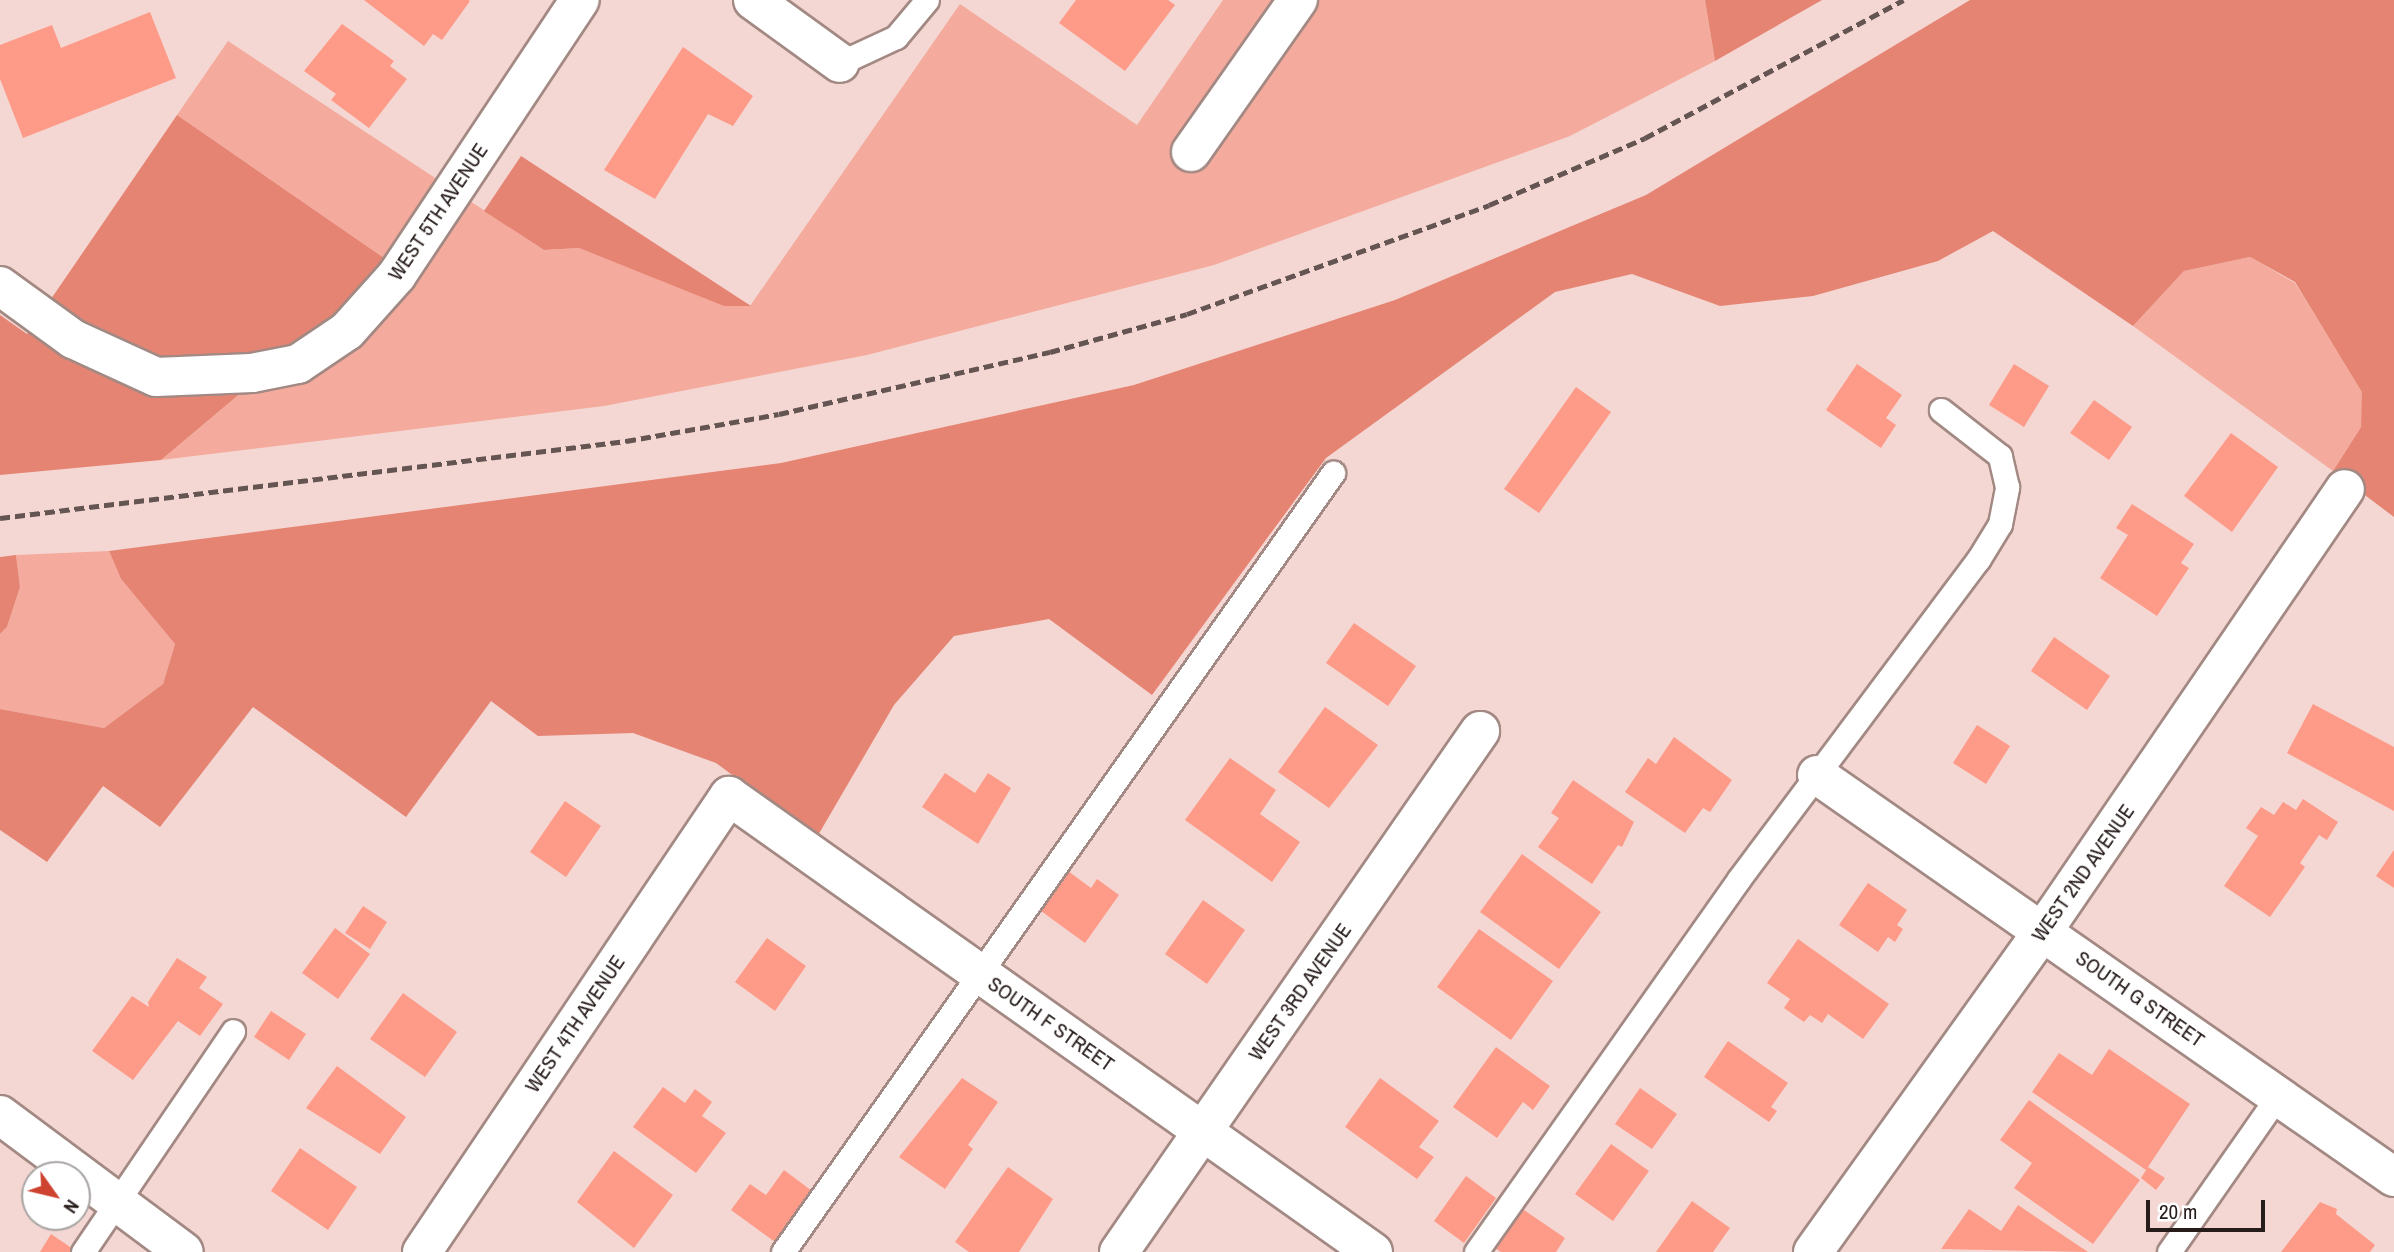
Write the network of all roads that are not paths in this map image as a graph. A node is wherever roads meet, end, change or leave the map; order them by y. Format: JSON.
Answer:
{"nodes":[{"id":1,"x":580,"y":0,"type":"edge"},
{"id":2,"x":753,"y":0,"type":"edge"},
{"id":3,"x":926,"y":0,"type":"edge"},
{"id":4,"x":1298,"y":0,"type":"edge"},
{"id":5,"x":840,"y":63,"type":"joint"},
{"id":6,"x":1191,"y":152,"type":"dead end"},
{"id":7,"x":0,"y":286,"type":"edge"},
{"id":8,"x":1941,"y":410,"type":"dead end"},
{"id":9,"x":1333,"y":473,"type":"dead end"},
{"id":10,"x":2345,"y":489,"type":"dead end"},
{"id":11,"x":1480,"y":731,"type":"dead end"},
{"id":12,"x":1817,"y":775,"type":"junction"},
{"id":13,"x":729,"y":796,"type":"joint"},
{"id":14,"x":2043,"y":931,"type":"junction"},
{"id":15,"x":981,"y":974,"type":"junction"},
{"id":16,"x":233,"y":1031,"type":"dead end"},
{"id":17,"x":2278,"y":1096,"type":"junction"},
{"id":18,"x":0,"y":1115,"type":"edge"},
{"id":19,"x":1204,"y":1131,"type":"junction"},
{"id":20,"x":2394,"y":1177,"type":"edge"},
{"id":21,"x":116,"y":1202,"type":"junction"},
{"id":22,"x":83,"y":1252,"type":"edge"},
{"id":23,"x":184,"y":1252,"type":"edge"},
{"id":24,"x":422,"y":1252,"type":"edge"},
{"id":25,"x":783,"y":1252,"type":"edge"},
{"id":26,"x":1119,"y":1252,"type":"edge"},
{"id":27,"x":1373,"y":1252,"type":"edge"},
{"id":28,"x":1476,"y":1252,"type":"edge"},
{"id":29,"x":1813,"y":1252,"type":"edge"},
{"id":30,"x":2169,"y":1252,"type":"edge"}],
"edges":[{"from":1,"to":7,"type":"street","name":"WEST 5TH AVENUE"},
{"from":2,"to":5,"type":"street"},
{"from":3,"to":5,"type":"lane"},
{"from":4,"to":6,"type":"street"},
{"from":8,"to":12,"type":"lane"},
{"from":9,"to":15,"type":"lane"},
{"from":10,"to":14,"type":"street","name":"WEST 2ND AVENUE"},
{"from":11,"to":19,"type":"street","name":"WEST 3RD AVENUE"},
{"from":12,"to":14,"type":"street","name":"SOUTH G STREET"},
{"from":12,"to":28,"type":"lane"},
{"from":13,"to":15,"type":"street","name":"SOUTH F STREET"},
{"from":13,"to":24,"type":"street","name":"WEST 4TH AVENUE"},
{"from":14,"to":17,"type":"street","name":"SOUTH G STREET"},
{"from":14,"to":29,"type":"street","name":"WEST 2ND AVENUE"},
{"from":15,"to":19,"type":"street","name":"SOUTH F STREET"},
{"from":15,"to":25,"type":"lane"},
{"from":16,"to":21,"type":"lane"},
{"from":17,"to":20,"type":"street","name":"SOUTH G STREET"},
{"from":17,"to":30,"type":"lane"},
{"from":18,"to":21,"type":"street"},
{"from":19,"to":26,"type":"street","name":"WEST 3RD AVENUE"},
{"from":19,"to":27,"type":"street","name":"SOUTH F STREET"},
{"from":21,"to":22,"type":"lane"},
{"from":21,"to":23,"type":"street"}]}
